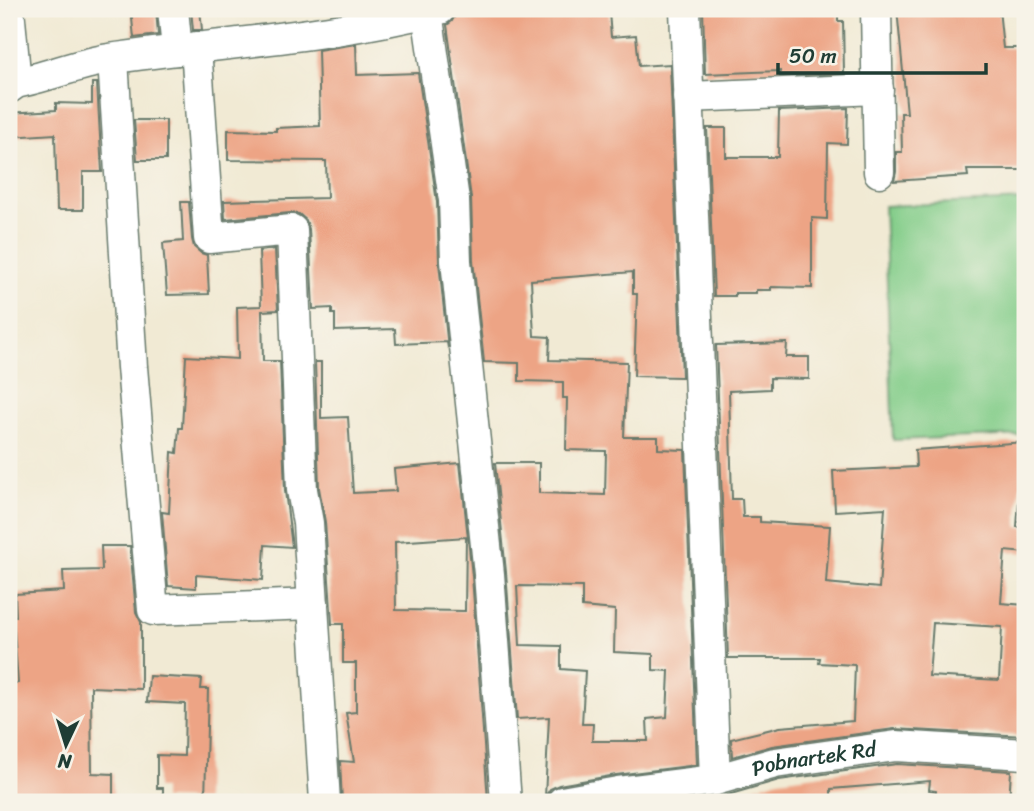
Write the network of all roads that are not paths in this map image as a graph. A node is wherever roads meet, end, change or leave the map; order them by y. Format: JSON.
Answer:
{"nodes":[{"id":1,"x":9,"y":9,"type":"edge"},
{"id":2,"x":173,"y":9,"type":"edge"},
{"id":3,"x":685,"y":9,"type":"edge"},
{"id":4,"x":876,"y":9,"type":"edge"},
{"id":5,"x":433,"y":10,"type":"edge"},
{"id":6,"x":342,"y":19,"type":"edge"},
{"id":7,"x":186,"y":49,"type":"junction"},
{"id":8,"x":113,"y":59,"type":"junction"},
{"id":9,"x":12,"y":85,"type":"edge"},
{"id":10,"x":878,"y":89,"type":"junction"},
{"id":11,"x":688,"y":97,"type":"junction"},
{"id":12,"x":879,"y":172,"type":"dead end"},
{"id":13,"x":313,"y":604,"type":"junction"},
{"id":14,"x":1025,"y":754,"type":"edge"},
{"id":15,"x":715,"y":780,"type":"junction"},
{"id":16,"x":325,"y":802,"type":"edge"},
{"id":17,"x":506,"y":802,"type":"edge"},
{"id":18,"x":562,"y":802,"type":"edge"}],
"edges":[{"from":1,"to":9,"type":"street"},
{"from":2,"to":7,"type":"street"},
{"from":3,"to":11,"type":"street"},
{"from":4,"to":10,"type":"street"},
{"from":5,"to":6,"type":"street"},
{"from":5,"to":17,"type":"street"},
{"from":6,"to":7,"type":"street"},
{"from":7,"to":8,"type":"street"},
{"from":7,"to":13,"type":"street"},
{"from":8,"to":9,"type":"street"},
{"from":8,"to":13,"type":"street"},
{"from":10,"to":11,"type":"street"},
{"from":10,"to":12,"type":"street"},
{"from":11,"to":15,"type":"street"},
{"from":13,"to":16,"type":"street"},
{"from":14,"to":15,"type":"street","name":"Pobnartek Rd"},
{"from":15,"to":18,"type":"street","name":"Pobnartek Rd"}]}
